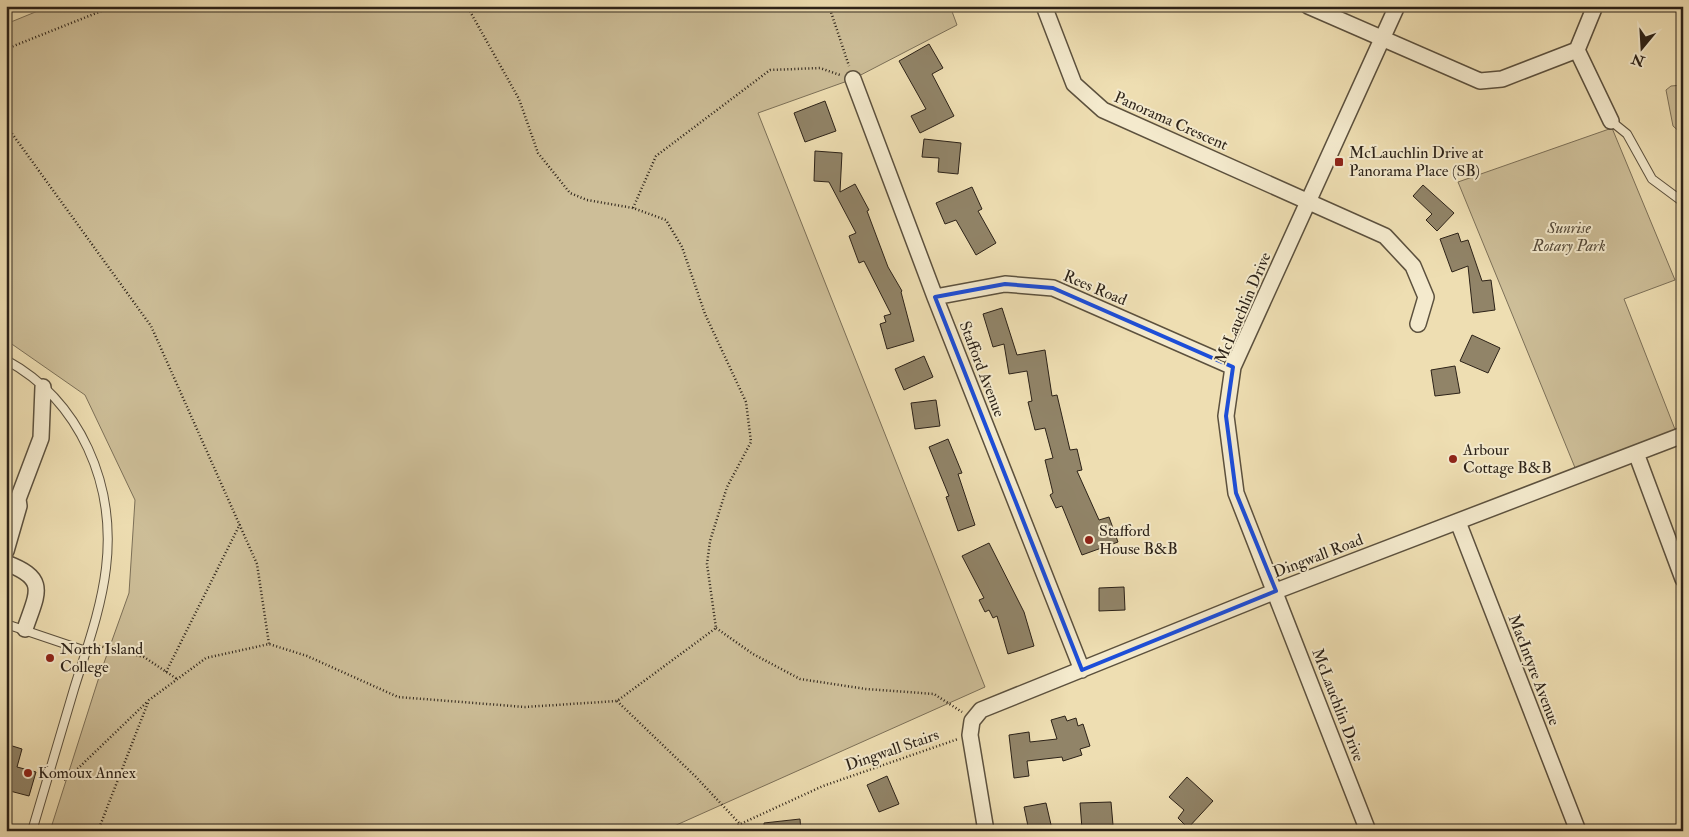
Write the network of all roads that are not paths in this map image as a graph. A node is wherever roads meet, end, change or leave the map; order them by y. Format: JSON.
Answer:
{"nodes":[{"id":1,"x":1044,"y":6,"type":"edge"},
{"id":2,"x":1308,"y":6,"type":"edge"},
{"id":3,"x":1397,"y":6,"type":"edge"},
{"id":4,"x":1595,"y":6,"type":"edge"},
{"id":5,"x":1382,"y":39,"type":"junction"},
{"id":6,"x":1577,"y":50,"type":"junction"},
{"id":7,"x":853,"y":79,"type":"road end"},
{"id":8,"x":1611,"y":121,"type":"joint"},
{"id":9,"x":1308,"y":201,"type":"junction"},
{"id":10,"x":1683,"y":202,"type":"edge"},
{"id":11,"x":935,"y":297,"type":"junction"},
{"id":12,"x":1418,"y":324,"type":"dead end"},
{"id":13,"x":6,"y":360,"type":"edge"},
{"id":14,"x":1233,"y":367,"type":"junction"},
{"id":15,"x":42,"y":386,"type":"junction"},
{"id":16,"x":1683,"y":435,"type":"edge"},
{"id":17,"x":1636,"y":453,"type":"junction"},
{"id":18,"x":12,"y":497,"type":"edge"},
{"id":19,"x":1458,"y":522,"type":"junction"},
{"id":20,"x":6,"y":551,"type":"edge"},
{"id":21,"x":6,"y":563,"type":"edge"},
{"id":22,"x":1683,"y":579,"type":"edge"},
{"id":23,"x":1276,"y":591,"type":"junction"},
{"id":24,"x":6,"y":624,"type":"edge"},
{"id":25,"x":25,"y":629,"type":"junction"},
{"id":26,"x":86,"y":651,"type":"junction"},
{"id":27,"x":1082,"y":670,"type":"junction"},
{"id":28,"x":32,"y":831,"type":"edge"},
{"id":29,"x":986,"y":831,"type":"edge"},
{"id":30,"x":1368,"y":831,"type":"edge"},
{"id":31,"x":1578,"y":831,"type":"edge"}],
"edges":[{"from":1,"to":9,"type":"street","name":"Panorama Crescent"},
{"from":2,"to":5,"type":"street"},
{"from":3,"to":5,"type":"street","name":"McLauchlin Drive"},
{"from":4,"to":6,"type":"street"},
{"from":5,"to":6,"type":"street"},
{"from":5,"to":9,"type":"street","name":"McLauchlin Drive"},
{"from":6,"to":8,"type":"street"},
{"from":7,"to":11,"type":"street","name":"Stafford Avenue"},
{"from":8,"to":10,"type":"lane"},
{"from":9,"to":12,"type":"street","name":"Panorama Crescent"},
{"from":9,"to":14,"type":"street","name":"McLauchlin Drive"},
{"from":11,"to":14,"type":"street","name":"Rees Road"},
{"from":11,"to":27,"type":"street","name":"Stafford Avenue"},
{"from":13,"to":15,"type":"lane"},
{"from":14,"to":23,"type":"street","name":"McLauchlin Drive"},
{"from":15,"to":18,"type":"street"},
{"from":15,"to":26,"type":"lane"},
{"from":16,"to":17,"type":"street","name":"Dingwall Road"},
{"from":17,"to":19,"type":"street","name":"Dingwall Road"},
{"from":17,"to":22,"type":"street"},
{"from":18,"to":20,"type":"street"},
{"from":19,"to":23,"type":"street","name":"Dingwall Road"},
{"from":19,"to":31,"type":"street","name":"MacIntyre Avenue"},
{"from":21,"to":25,"type":"street"},
{"from":23,"to":27,"type":"street","name":"Dingwall Road"},
{"from":23,"to":30,"type":"street","name":"McLauchlin Drive"},
{"from":24,"to":25,"type":"lane"},
{"from":25,"to":26,"type":"lane"},
{"from":26,"to":28,"type":"lane"},
{"from":27,"to":29,"type":"street","name":"Dingwall Road"}]}
